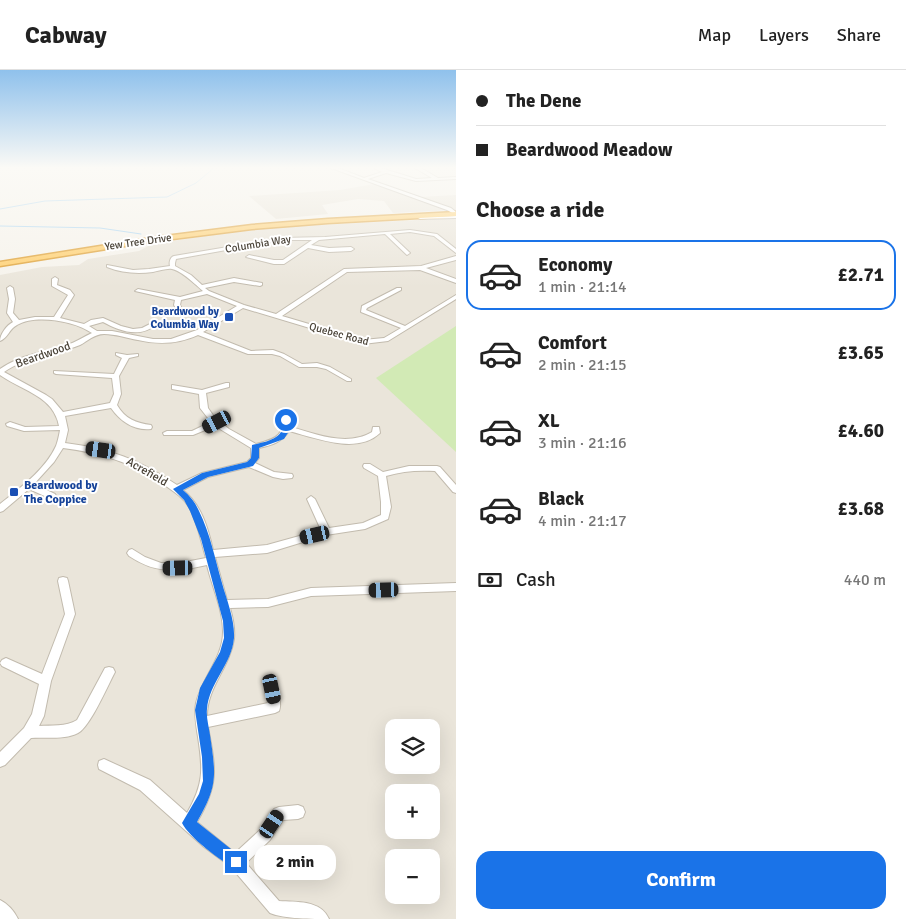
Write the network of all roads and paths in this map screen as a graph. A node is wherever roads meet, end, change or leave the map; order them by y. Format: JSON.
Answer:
{"nodes":[{"id":1,"x":439,"y":208,"type":"edge"},
{"id":2,"x":456,"y":214,"type":"edge"},
{"id":3,"x":420,"y":218,"type":"dead end"},
{"id":4,"x":190,"y":232,"type":"junction"},
{"id":5,"x":385,"y":232,"type":"junction"},
{"id":6,"x":318,"y":238,"type":"junction"},
{"id":7,"x":307,"y":246,"type":"junction"},
{"id":8,"x":351,"y":249,"type":"dead end"},
{"id":9,"x":456,"y":251,"type":"edge"},
{"id":10,"x":407,"y":252,"type":"dead end"},
{"id":11,"x":249,"y":257,"type":"dead end"},
{"id":12,"x":456,"y":258,"type":"edge"},
{"id":13,"x":0,"y":259,"type":"edge"},
{"id":14,"x":0,"y":264,"type":"edge"},
{"id":15,"x":110,"y":266,"type":"dead end"},
{"id":16,"x":173,"y":267,"type":"junction"},
{"id":17,"x":421,"y":268,"type":"junction"},
{"id":18,"x":55,"y":279,"type":"dead end"},
{"id":19,"x":456,"y":281,"type":"edge"},
{"id":20,"x":260,"y":284,"type":"dead end"},
{"id":21,"x":200,"y":287,"type":"junction"},
{"id":22,"x":10,"y":288,"type":"dead end"},
{"id":23,"x":399,"y":289,"type":"dead end"},
{"id":24,"x":138,"y":291,"type":"dead end"},
{"id":25,"x":207,"y":292,"type":"junction"},
{"id":26,"x":456,"y":297,"type":"edge"},
{"id":27,"x":178,"y":299,"type":"junction"},
{"id":28,"x":242,"y":306,"type":"junction"},
{"id":29,"x":110,"y":312,"type":"dead end"},
{"id":30,"x":181,"y":313,"type":"dead end"},
{"id":31,"x":278,"y":316,"type":"junction"},
{"id":32,"x":56,"y":319,"type":"junction"},
{"id":33,"x":106,"y":320,"type":"junction"},
{"id":34,"x":17,"y":322,"type":"junction"},
{"id":35,"x":152,"y":325,"type":"dead end"},
{"id":36,"x":84,"y":326,"type":"junction"},
{"id":37,"x":405,"y":328,"type":"junction"},
{"id":38,"x":196,"y":332,"type":"junction"},
{"id":39,"x":96,"y":333,"type":"junction"},
{"id":40,"x":0,"y":339,"type":"edge"},
{"id":41,"x":118,"y":354,"type":"dead end"},
{"id":42,"x":136,"y":355,"type":"dead end"},
{"id":43,"x":126,"y":357,"type":"junction"},
{"id":44,"x":0,"y":372,"type":"edge"},
{"id":45,"x":56,"y":372,"type":"dead end"},
{"id":46,"x":116,"y":376,"type":"junction"},
{"id":47,"x":349,"y":380,"type":"dead end"},
{"id":48,"x":226,"y":385,"type":"dead end"},
{"id":49,"x":175,"y":387,"type":"dead end"},
{"id":50,"x":202,"y":392,"type":"junction"},
{"id":51,"x":113,"y":405,"type":"junction"},
{"id":52,"x":290,"y":410,"type":"dead end"},
{"id":53,"x":61,"y":415,"type":"junction"},
{"id":54,"x":217,"y":422,"type":"junction"},
{"id":55,"x":10,"y":424,"type":"dead end"},
{"id":56,"x":148,"y":427,"type":"dead end"},
{"id":57,"x":64,"y":428,"type":"junction"},
{"id":58,"x":287,"y":428,"type":"junction"},
{"id":59,"x":376,"y":428,"type":"dead end"},
{"id":60,"x":167,"y":433,"type":"dead end"},
{"id":61,"x":60,"y":445,"type":"junction"},
{"id":62,"x":255,"y":447,"type":"junction"},
{"id":63,"x":250,"y":464,"type":"junction"},
{"id":64,"x":367,"y":466,"type":"dead end"},
{"id":65,"x":382,"y":475,"type":"junction"},
{"id":66,"x":289,"y":476,"type":"dead end"},
{"id":67,"x":30,"y":485,"type":"junction"},
{"id":68,"x":177,"y":489,"type":"junction"},
{"id":69,"x":456,"y":490,"type":"edge"},
{"id":70,"x":52,"y":496,"type":"dead end"},
{"id":71,"x":311,"y":499,"type":"dead end"},
{"id":72,"x":0,"y":509,"type":"edge"},
{"id":73,"x":326,"y":532,"type":"junction"},
{"id":74,"x":132,"y":553,"type":"dead end"},
{"id":75,"x":210,"y":557,"type":"junction"},
{"id":76,"x":62,"y":581,"type":"dead end"},
{"id":77,"x":456,"y":588,"type":"edge"},
{"id":78,"x":223,"y":604,"type":"junction"},
{"id":79,"x":6,"y":663,"type":"dead end"},
{"id":80,"x":109,"y":672,"type":"dead end"},
{"id":81,"x":46,"y":682,"type":"junction"},
{"id":82,"x":272,"y":689,"type":"dead end"},
{"id":83,"x":202,"y":723,"type":"junction"},
{"id":84,"x":28,"y":732,"type":"junction"},
{"id":85,"x":0,"y":761,"type":"edge"},
{"id":86,"x":104,"y":765,"type":"dead end"},
{"id":87,"x":298,"y":812,"type":"dead end"},
{"id":88,"x":189,"y":823,"type":"junction"},
{"id":89,"x":236,"y":862,"type":"junction"},
{"id":90,"x":0,"y":908,"type":"edge"},
{"id":91,"x":10,"y":919,"type":"edge"},
{"id":92,"x":321,"y":919,"type":"edge"}],
"edges":[{"from":1,"to":2,"type":"street"},
{"from":2,"to":3,"type":"street"},
{"from":2,"to":4,"type":"highway","name":"Yew Tree Drive"},
{"from":4,"to":13,"type":"highway","name":"Yew Tree Drive"},
{"from":4,"to":14,"type":"highway","name":"Yew Tree Drive"},
{"from":5,"to":6,"type":"street","name":"Columbia Way"},
{"from":5,"to":9,"type":"street","name":"Columbia Way"},
{"from":5,"to":10,"type":"street"},
{"from":6,"to":7,"type":"street"},
{"from":6,"to":16,"type":"street","name":"Columbia Way"},
{"from":7,"to":8,"type":"street"},
{"from":7,"to":11,"type":"street"},
{"from":12,"to":17,"type":"street"},
{"from":15,"to":16,"type":"street"},
{"from":16,"to":21,"type":"street"},
{"from":17,"to":19,"type":"street"},
{"from":17,"to":31,"type":"street"},
{"from":18,"to":32,"type":"street"},
{"from":20,"to":21,"type":"street"},
{"from":21,"to":25,"type":"street"},
{"from":22,"to":34,"type":"street"},
{"from":23,"to":37,"type":"street"},
{"from":24,"to":27,"type":"street"},
{"from":25,"to":27,"type":"street"},
{"from":25,"to":28,"type":"street"},
{"from":26,"to":37,"type":"street","name":"Quebec Road"},
{"from":27,"to":30,"type":"street"},
{"from":28,"to":31,"type":"street","name":"Quebec Road"},
{"from":28,"to":38,"type":"street"},
{"from":29,"to":33,"type":"street"},
{"from":31,"to":37,"type":"street","name":"Quebec Road"},
{"from":32,"to":34,"type":"street"},
{"from":32,"to":36,"type":"street"},
{"from":33,"to":35,"type":"street"},
{"from":33,"to":36,"type":"street"},
{"from":34,"to":40,"type":"street"},
{"from":36,"to":39,"type":"street"},
{"from":38,"to":39,"type":"street"},
{"from":38,"to":47,"type":"street"},
{"from":39,"to":44,"type":"street","name":"Beardwood"},
{"from":41,"to":43,"type":"street"},
{"from":42,"to":43,"type":"street"},
{"from":43,"to":46,"type":"street"},
{"from":44,"to":53,"type":"street","name":"Beardwood"},
{"from":45,"to":46,"type":"street"},
{"from":46,"to":51,"type":"street"},
{"from":48,"to":50,"type":"street"},
{"from":49,"to":50,"type":"street"},
{"from":50,"to":54,"type":"street"},
{"from":51,"to":53,"type":"street"},
{"from":51,"to":56,"type":"street"},
{"from":52,"to":58,"type":"street"},
{"from":53,"to":57,"type":"street"},
{"from":54,"to":60,"type":"street"},
{"from":54,"to":62,"type":"street"},
{"from":55,"to":57,"type":"street"},
{"from":57,"to":61,"type":"street"},
{"from":58,"to":59,"type":"street"},
{"from":58,"to":62,"type":"street"},
{"from":61,"to":67,"type":"street"},
{"from":61,"to":68,"type":"street","name":"Acrefield"},
{"from":62,"to":63,"type":"street"},
{"from":63,"to":66,"type":"street"},
{"from":63,"to":68,"type":"street"},
{"from":64,"to":65,"type":"street"},
{"from":65,"to":69,"type":"street"},
{"from":65,"to":73,"type":"street"},
{"from":67,"to":70,"type":"street"},
{"from":67,"to":72,"type":"street"},
{"from":68,"to":75,"type":"street","name":"Acrefield"},
{"from":71,"to":73,"type":"street"},
{"from":73,"to":75,"type":"street"},
{"from":74,"to":75,"type":"street"},
{"from":75,"to":78,"type":"street","name":"Acrefield"},
{"from":76,"to":81,"type":"street"},
{"from":77,"to":78,"type":"street"},
{"from":78,"to":83,"type":"street","name":"Acrefield"},
{"from":79,"to":81,"type":"street"},
{"from":80,"to":84,"type":"street"},
{"from":81,"to":84,"type":"street"},
{"from":82,"to":83,"type":"street"},
{"from":83,"to":88,"type":"street","name":"Acrefield"},
{"from":84,"to":85,"type":"street"},
{"from":86,"to":88,"type":"street"},
{"from":87,"to":89,"type":"street"},
{"from":88,"to":89,"type":"street"},
{"from":89,"to":92,"type":"street"},
{"from":90,"to":91,"type":"street"}]}
